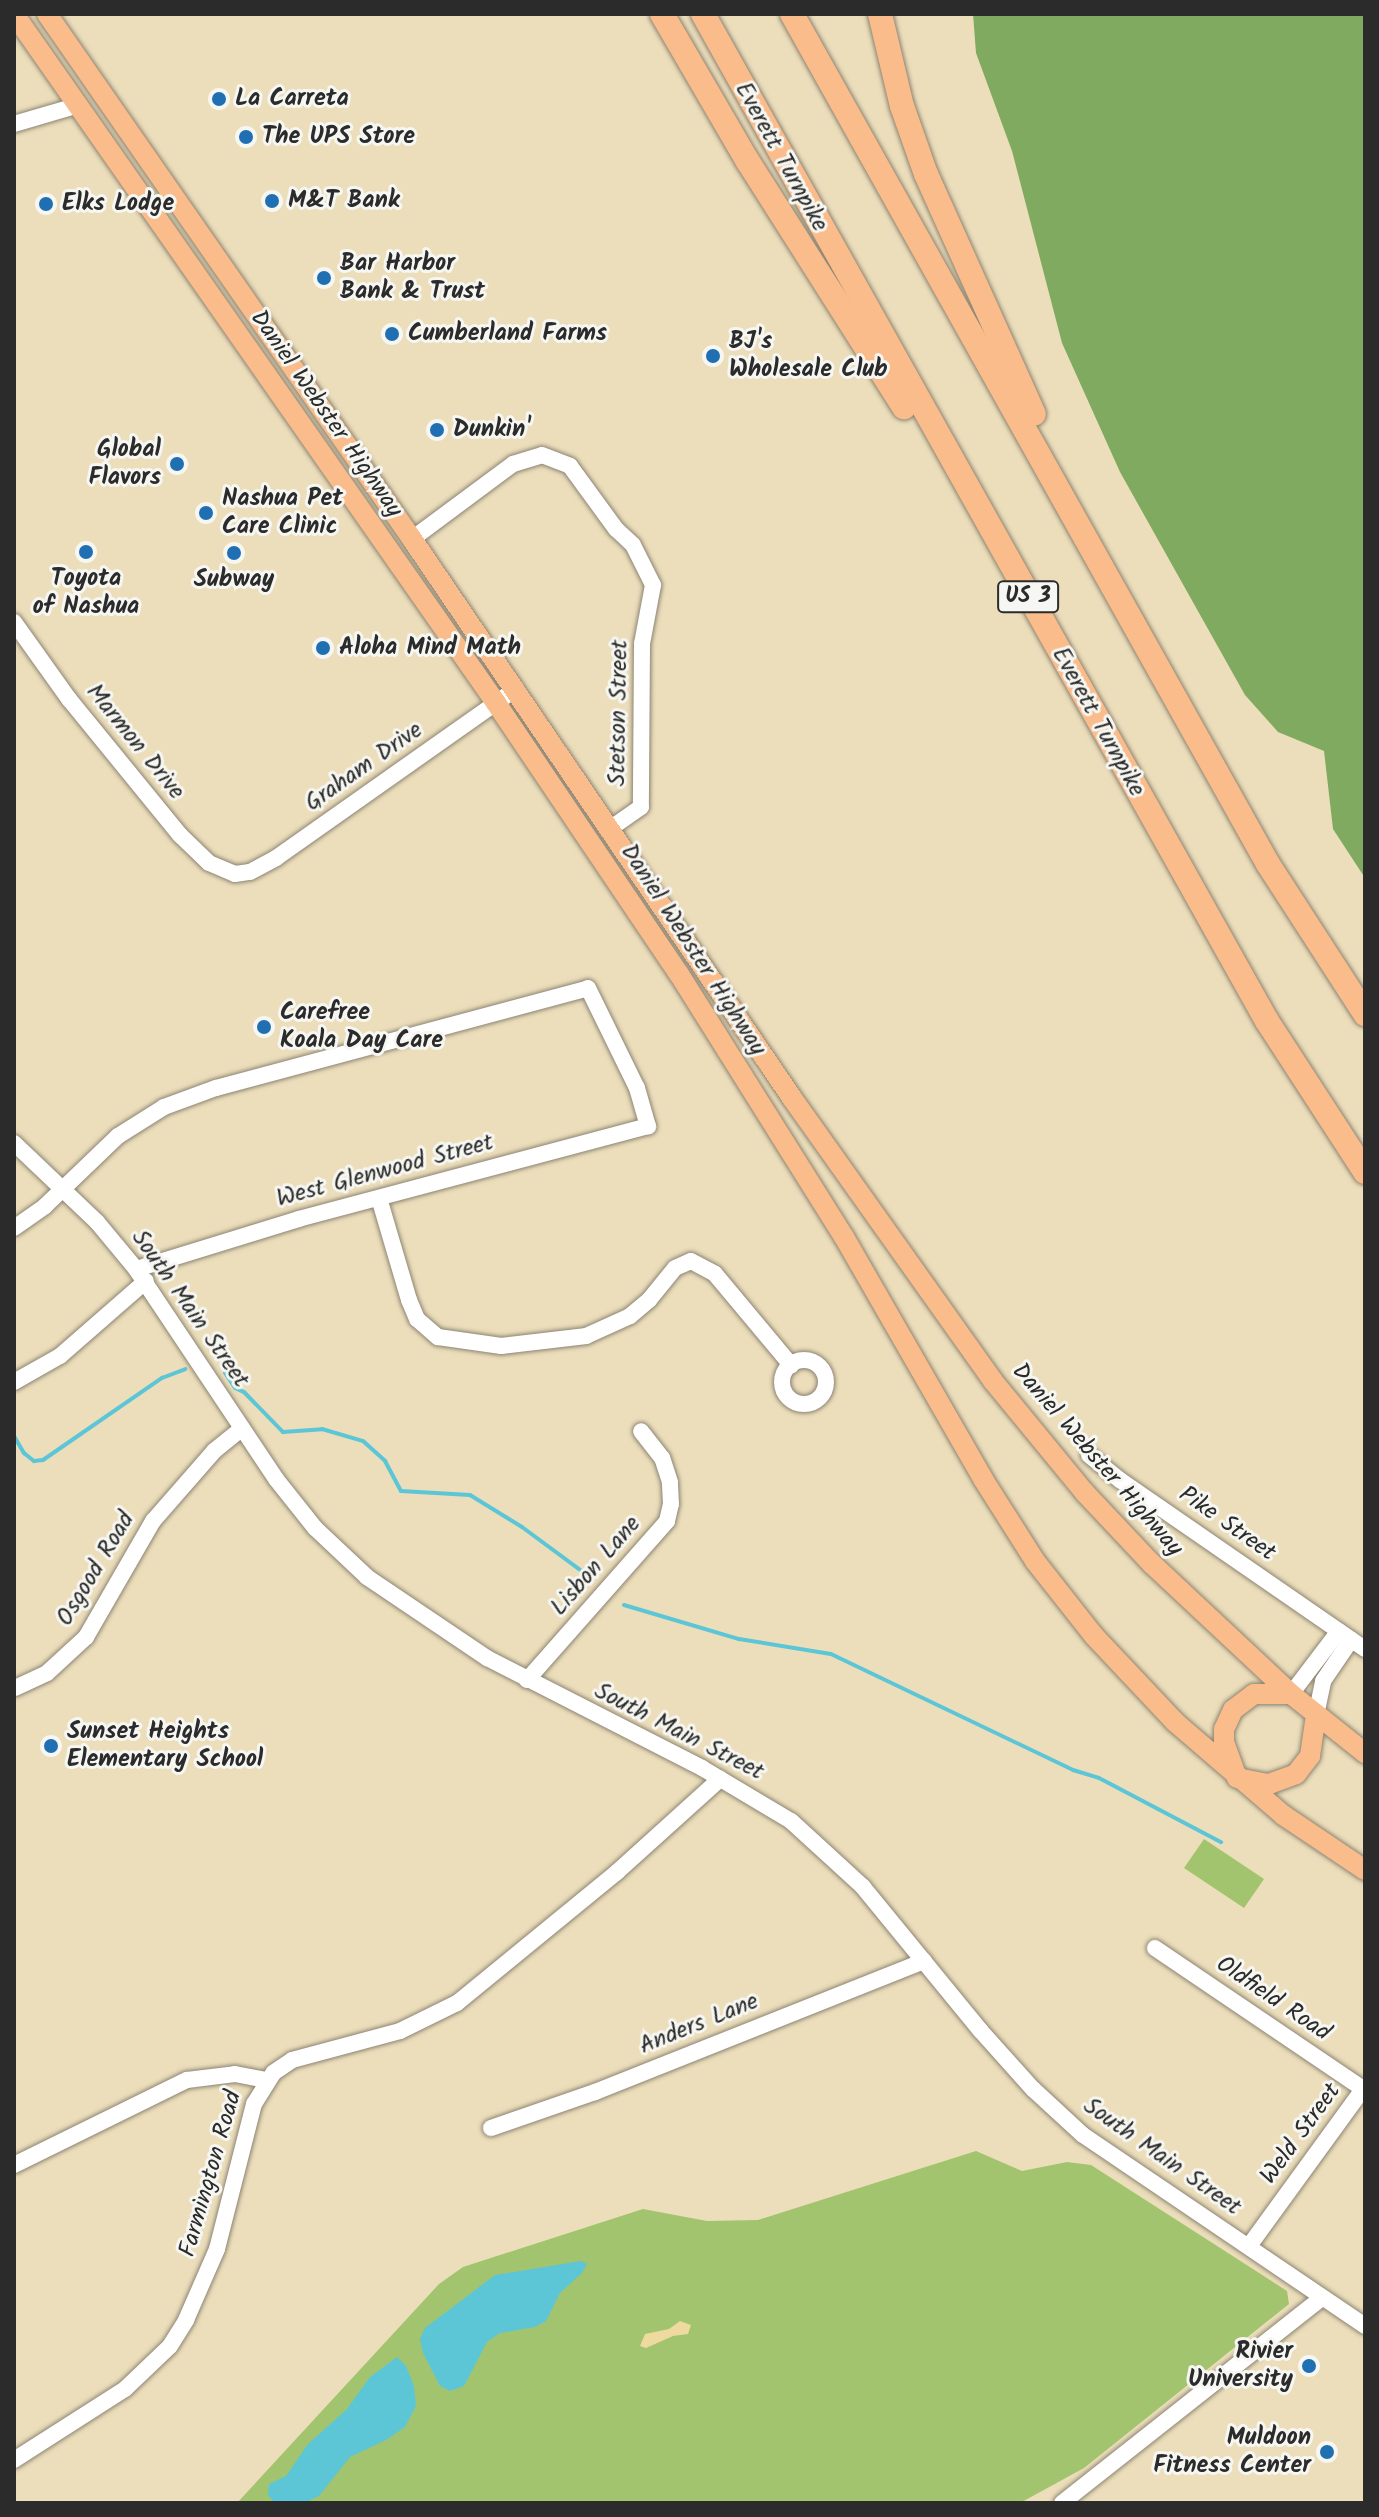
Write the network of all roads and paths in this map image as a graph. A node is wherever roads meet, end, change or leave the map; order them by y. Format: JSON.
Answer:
{"nodes":[{"id":1,"x":14,"y":14,"type":"edge"},
{"id":2,"x":47,"y":14,"type":"edge"},
{"id":3,"x":662,"y":14,"type":"edge"},
{"id":4,"x":703,"y":14,"type":"edge"},
{"id":5,"x":792,"y":14,"type":"edge"},
{"id":6,"x":880,"y":14,"type":"edge"},
{"id":7,"x":79,"y":105,"type":"junction"},
{"id":8,"x":14,"y":124,"type":"edge"},
{"id":9,"x":1050,"y":469,"type":"junction"},
{"id":10,"x":412,"y":539,"type":"junction"},
{"id":11,"x":14,"y":622,"type":"edge"},
{"id":12,"x":1055,"y":646,"type":"junction"},
{"id":13,"x":516,"y":689,"type":"junction"},
{"id":14,"x":496,"y":703,"type":"junction"},
{"id":15,"x":611,"y":828,"type":"junction"},
{"id":16,"x":235,"y":874,"type":"joint"},
{"id":17,"x":1365,"y":1014,"type":"edge"},
{"id":18,"x":14,"y":1143,"type":"edge"},
{"id":19,"x":1365,"y":1172,"type":"edge"},
{"id":20,"x":63,"y":1188,"type":"junction"},
{"id":21,"x":379,"y":1198,"type":"junction"},
{"id":22,"x":14,"y":1228,"type":"edge"},
{"id":23,"x":141,"y":1275,"type":"junction"},
{"id":24,"x":791,"y":1365,"type":"dead end"},
{"id":25,"x":14,"y":1382,"type":"edge"},
{"id":26,"x":242,"y":1428,"type":"junction"},
{"id":27,"x":641,"y":1431,"type":"dead end"},
{"id":28,"x":1089,"y":1455,"type":"dead end"},
{"id":29,"x":1352,"y":1640,"type":"edge"},
{"id":30,"x":527,"y":1680,"type":"junction"},
{"id":31,"x":15,"y":1688,"type":"edge"},
{"id":32,"x":1291,"y":1694,"type":"junction"},
{"id":33,"x":1316,"y":1715,"type":"junction"},
{"id":34,"x":1365,"y":1753,"type":"edge"},
{"id":35,"x":1237,"y":1778,"type":"junction"},
{"id":36,"x":720,"y":1779,"type":"junction"},
{"id":37,"x":1365,"y":1870,"type":"edge"},
{"id":38,"x":1155,"y":1948,"type":"dead end"},
{"id":39,"x":924,"y":1961,"type":"junction"},
{"id":40,"x":265,"y":2080,"type":"junction"},
{"id":41,"x":1364,"y":2089,"type":"edge"},
{"id":42,"x":491,"y":2128,"type":"dead end"},
{"id":43,"x":14,"y":2165,"type":"edge"},
{"id":44,"x":1249,"y":2246,"type":"junction"},
{"id":45,"x":1322,"y":2298,"type":"junction"},
{"id":46,"x":1365,"y":2326,"type":"edge"},
{"id":47,"x":14,"y":2460,"type":"edge"},
{"id":48,"x":1062,"y":2503,"type":"edge"}],
"edges":[{"from":1,"to":7,"type":"main road","name":"Daniel Webster Highway"},
{"from":2,"to":10,"type":"main road","name":"Daniel Webster Highway"},
{"from":3,"to":12,"type":"highway"},
{"from":4,"to":12,"type":"highway","name":"Everett Turnpike","number":"US 3"},
{"from":5,"to":9,"type":"highway"},
{"from":6,"to":9,"type":"highway"},
{"from":7,"to":8,"type":"street"},
{"from":7,"to":14,"type":"main road","name":"Daniel Webster Highway"},
{"from":9,"to":17,"type":"highway"},
{"from":10,"to":13,"type":"main road","name":"Daniel Webster Highway"},
{"from":10,"to":15,"type":"street","name":"Stetson Street"},
{"from":11,"to":16,"type":"street","name":"Marmon Drive"},
{"from":12,"to":19,"type":"highway","name":"Everett Turnpike","number":"US 3"},
{"from":13,"to":14,"type":"street","name":"Graham Drive"},
{"from":13,"to":15,"type":"main road","name":"Daniel Webster Highway"},
{"from":14,"to":16,"type":"street","name":"Graham Drive"},
{"from":14,"to":35,"type":"main road","name":"Daniel Webster Highway"},
{"from":15,"to":32,"type":"main road","name":"Daniel Webster Highway"},
{"from":18,"to":20,"type":"street","name":"South Main Street"},
{"from":20,"to":21,"type":"street","name":"West Glenwood Street"},
{"from":20,"to":22,"type":"street"},
{"from":20,"to":23,"type":"street","name":"South Main Street"},
{"from":21,"to":23,"type":"street","name":"West Glenwood Street"},
{"from":21,"to":24,"type":"street"},
{"from":23,"to":25,"type":"street"},
{"from":23,"to":26,"type":"street","name":"South Main Street"},
{"from":26,"to":30,"type":"street","name":"South Main Street"},
{"from":26,"to":31,"type":"street","name":"Osgood Road"},
{"from":27,"to":30,"type":"street","name":"Lisbon Lane"},
{"from":28,"to":29,"type":"street","name":"Pike Street"},
{"from":29,"to":32,"type":"street"},
{"from":29,"to":33,"type":"street"},
{"from":30,"to":36,"type":"street","name":"South Main Street"},
{"from":32,"to":33,"type":"main road","name":"Daniel Webster Highway"},
{"from":32,"to":35,"type":"main road"},
{"from":33,"to":34,"type":"main road","name":"Daniel Webster Highway"},
{"from":33,"to":35,"type":"main road"},
{"from":35,"to":37,"type":"main road","name":"Daniel Webster Highway"},
{"from":36,"to":39,"type":"street","name":"South Main Street"},
{"from":36,"to":40,"type":"street","name":"Farmington Road"},
{"from":38,"to":41,"type":"street","name":"Oldfield Road"},
{"from":39,"to":42,"type":"street","name":"Anders Lane"},
{"from":39,"to":44,"type":"street","name":"South Main Street"},
{"from":40,"to":43,"type":"street"},
{"from":40,"to":47,"type":"street","name":"Farmington Road"},
{"from":41,"to":44,"type":"street","name":"Weld Street"},
{"from":44,"to":45,"type":"street","name":"South Main Street"},
{"from":45,"to":46,"type":"street","name":"South Main Street"},
{"from":45,"to":48,"type":"street"}]}
